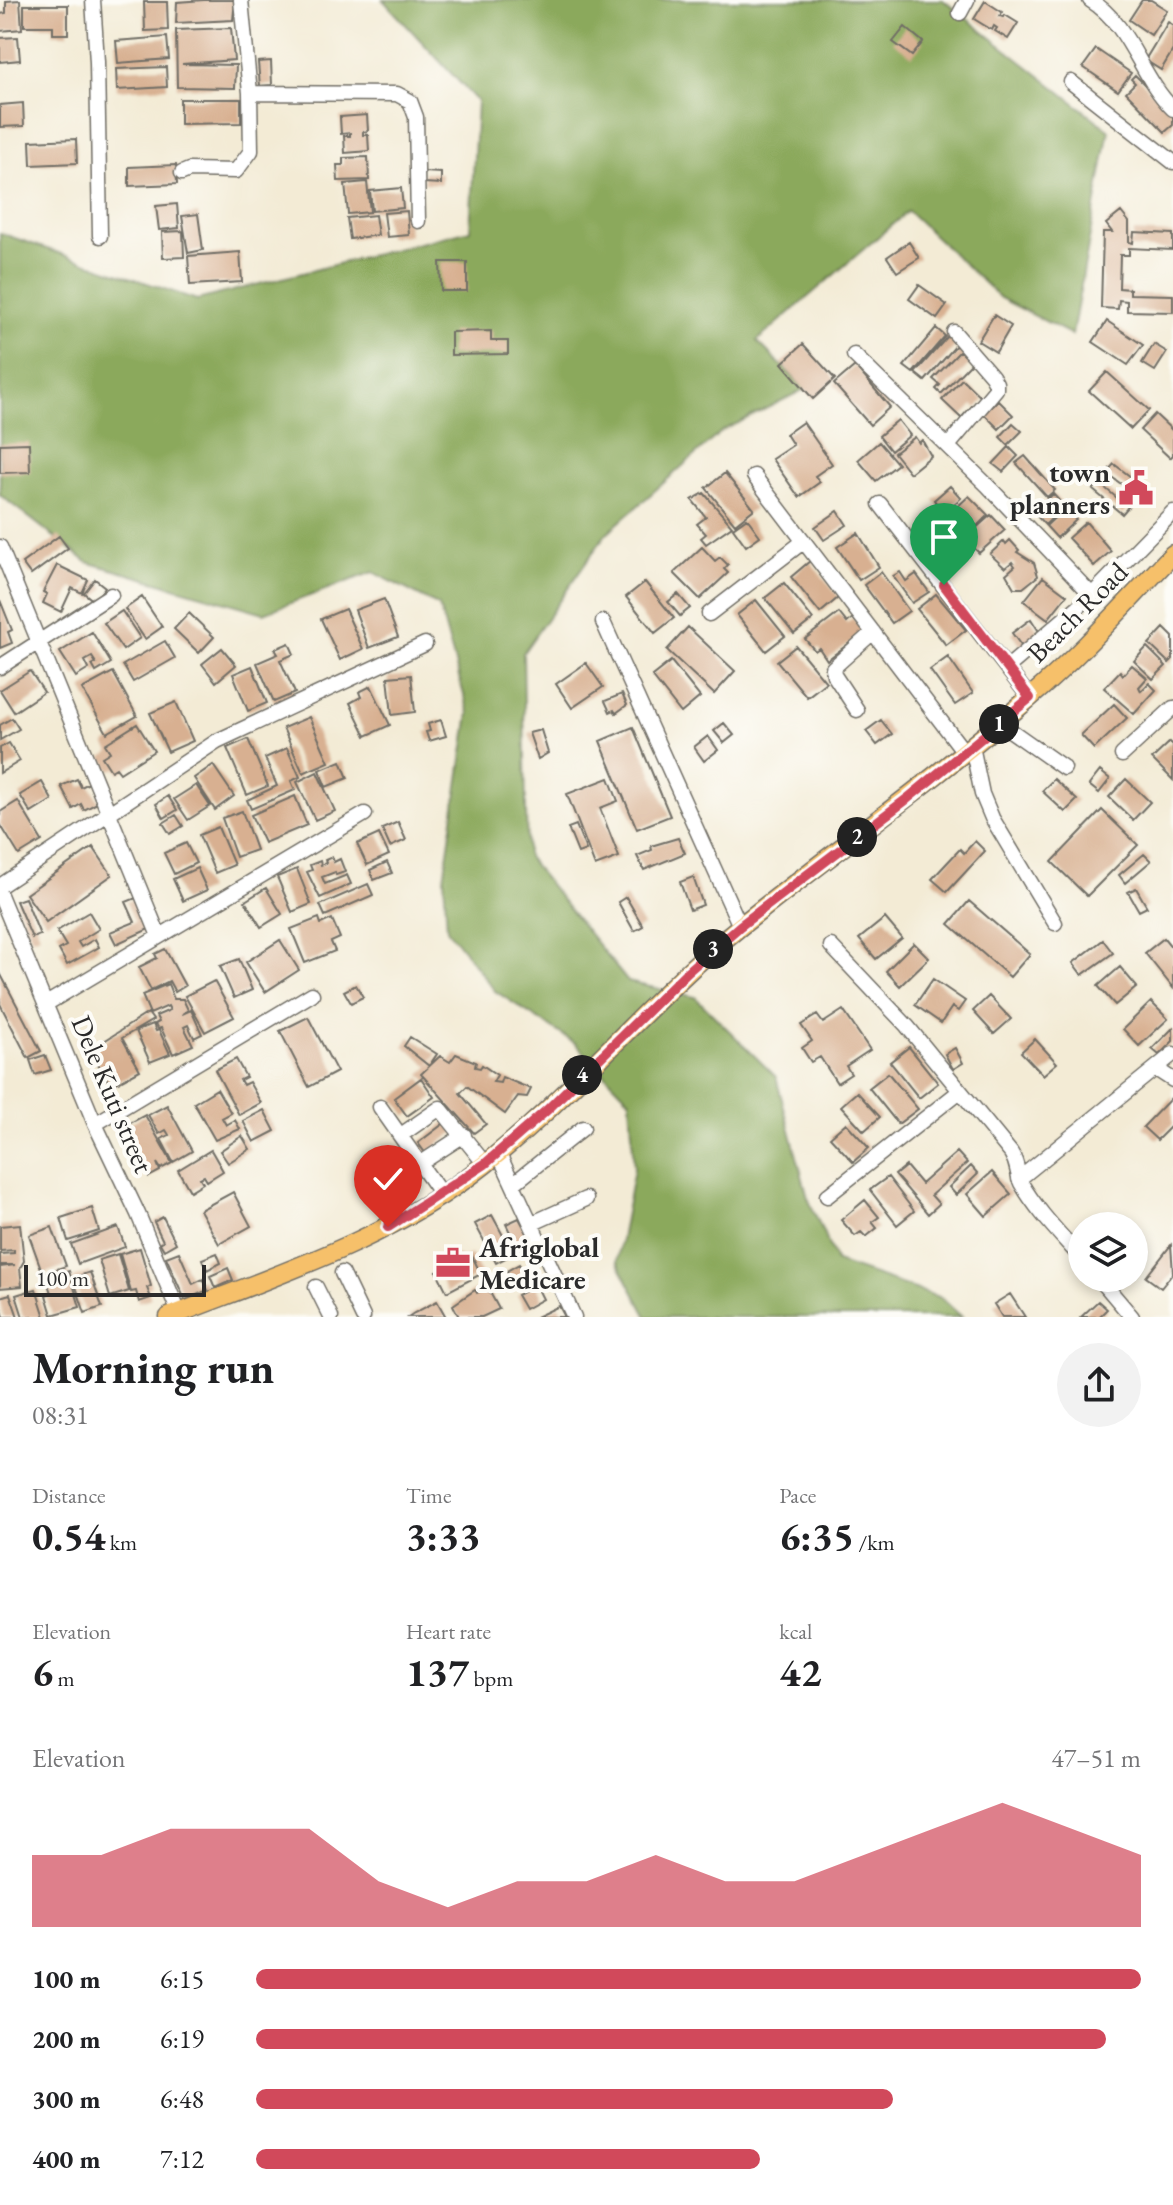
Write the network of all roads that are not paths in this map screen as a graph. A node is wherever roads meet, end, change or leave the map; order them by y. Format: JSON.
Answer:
{"nodes":[{"id":1,"x":93,"y":0,"type":"edge"},
{"id":2,"x":241,"y":0,"type":"edge"},
{"id":3,"x":1090,"y":0,"type":"edge"},
{"id":4,"x":1071,"y":82,"type":"dead end"},
{"id":5,"x":250,"y":93,"type":"junction"},
{"id":6,"x":1173,"y":109,"type":"edge"},
{"id":7,"x":1173,"y":162,"type":"edge"},
{"id":8,"x":182,"y":173,"type":"dead end"},
{"id":9,"x":418,"y":221,"type":"dead end"},
{"id":10,"x":100,"y":236,"type":"dead end"},
{"id":11,"x":954,"y":332,"type":"dead end"},
{"id":12,"x":854,"y":355,"type":"dead end"},
{"id":13,"x":948,"y":446,"type":"junction"},
{"id":14,"x":754,"y":476,"type":"dead end"},
{"id":15,"x":880,"y":504,"type":"dead end"},
{"id":16,"x":1173,"y":512,"type":"edge"},
{"id":17,"x":804,"y":541,"type":"junction"},
{"id":18,"x":0,"y":547,"type":"edge"},
{"id":19,"x":1173,"y":554,"type":"edge"},
{"id":20,"x":111,"y":595,"type":"dead end"},
{"id":21,"x":1092,"y":595,"type":"junction"},
{"id":22,"x":709,"y":614,"type":"dead end"},
{"id":23,"x":603,"y":622,"type":"dead end"},
{"id":24,"x":873,"y":632,"type":"junction"},
{"id":25,"x":39,"y":641,"type":"junction"},
{"id":26,"x":425,"y":644,"type":"dead end"},
{"id":27,"x":0,"y":667,"type":"edge"},
{"id":28,"x":1008,"y":667,"type":"junction"},
{"id":29,"x":1030,"y":698,"type":"junction"},
{"id":30,"x":1173,"y":708,"type":"edge"},
{"id":31,"x":857,"y":710,"type":"dead end"},
{"id":32,"x":1000,"y":723,"type":"junction"},
{"id":33,"x":968,"y":750,"type":"junction"},
{"id":34,"x":1122,"y":755,"type":"dead end"},
{"id":35,"x":1064,"y":768,"type":"dead end"},
{"id":36,"x":365,"y":814,"type":"dead end"},
{"id":37,"x":110,"y":815,"type":"junction"},
{"id":38,"x":0,"y":886,"type":"edge"},
{"id":39,"x":2,"y":905,"type":"edge"},
{"id":40,"x":1055,"y":923,"type":"dead end"},
{"id":41,"x":740,"y":926,"type":"junction"},
{"id":42,"x":159,"y":936,"type":"junction"},
{"id":43,"x":831,"y":946,"type":"dead end"},
{"id":44,"x":312,"y":994,"type":"dead end"},
{"id":45,"x":46,"y":1004,"type":"junction"},
{"id":46,"x":1173,"y":1054,"type":"edge"},
{"id":47,"x":1156,"y":1069,"type":"junction"},
{"id":48,"x":1173,"y":1080,"type":"edge"},
{"id":49,"x":960,"y":1091,"type":"junction"},
{"id":50,"x":380,"y":1107,"type":"dead end"},
{"id":51,"x":95,"y":1124,"type":"junction"},
{"id":52,"x":583,"y":1128,"type":"dead end"},
{"id":53,"x":401,"y":1135,"type":"junction"},
{"id":54,"x":464,"y":1135,"type":"junction"},
{"id":55,"x":492,"y":1158,"type":"junction"},
{"id":56,"x":421,"y":1163,"type":"junction"},
{"id":57,"x":1019,"y":1179,"type":"junction"},
{"id":58,"x":513,"y":1184,"type":"junction"},
{"id":59,"x":441,"y":1194,"type":"junction"},
{"id":60,"x":827,"y":1196,"type":"dead end"},
{"id":61,"x":586,"y":1199,"type":"dead end"},
{"id":62,"x":533,"y":1223,"type":"junction"},
{"id":63,"x":1068,"y":1242,"type":"edge"},
{"id":64,"x":342,"y":1273,"type":"dead end"},
{"id":65,"x":316,"y":1287,"type":"dead end"},
{"id":66,"x":1111,"y":1292,"type":"edge"},
{"id":67,"x":174,"y":1315,"type":"edge"},
{"id":68,"x":331,"y":1317,"type":"edge"},
{"id":69,"x":363,"y":1317,"type":"edge"},
{"id":70,"x":574,"y":1317,"type":"edge"},
{"id":71,"x":1132,"y":1317,"type":"edge"}],
"edges":[{"from":1,"to":10,"type":"street"},
{"from":2,"to":5,"type":"street"},
{"from":3,"to":6,"type":"street"},
{"from":4,"to":7,"type":"street"},
{"from":5,"to":8,"type":"street"},
{"from":5,"to":9,"type":"street"},
{"from":11,"to":13,"type":"street"},
{"from":12,"to":13,"type":"street"},
{"from":13,"to":21,"type":"street"},
{"from":14,"to":17,"type":"street"},
{"from":15,"to":28,"type":"street"},
{"from":16,"to":21,"type":"street"},
{"from":17,"to":22,"type":"street"},
{"from":17,"to":24,"type":"street"},
{"from":18,"to":25,"type":"street"},
{"from":19,"to":29,"type":"main road","name":"Beach Road"},
{"from":20,"to":25,"type":"street"},
{"from":21,"to":28,"type":"street"},
{"from":23,"to":41,"type":"street"},
{"from":24,"to":31,"type":"street"},
{"from":24,"to":33,"type":"street"},
{"from":25,"to":27,"type":"street"},
{"from":25,"to":37,"type":"street"},
{"from":26,"to":37,"type":"street"},
{"from":28,"to":29,"type":"street"},
{"from":29,"to":32,"type":"main road","name":"Beach Road"},
{"from":30,"to":34,"type":"street"},
{"from":32,"to":33,"type":"main road","name":"Beach Road"},
{"from":32,"to":35,"type":"street"},
{"from":33,"to":40,"type":"street"},
{"from":33,"to":41,"type":"main road","name":"Beach Road"},
{"from":36,"to":42,"type":"street"},
{"from":37,"to":38,"type":"street"},
{"from":37,"to":42,"type":"street"},
{"from":39,"to":45,"type":"street","name":"Dele Kuti street"},
{"from":41,"to":55,"type":"main road","name":"Beach Road"},
{"from":42,"to":45,"type":"street"},
{"from":43,"to":49,"type":"street"},
{"from":44,"to":51,"type":"street"},
{"from":45,"to":51,"type":"street","name":"Dele Kuti street"},
{"from":46,"to":47,"type":"street"},
{"from":47,"to":48,"type":"street"},
{"from":47,"to":57,"type":"street"},
{"from":49,"to":57,"type":"street"},
{"from":49,"to":60,"type":"street"},
{"from":50,"to":53,"type":"street"},
{"from":51,"to":67,"type":"street","name":"Dele Kuti street"},
{"from":52,"to":58,"type":"street"},
{"from":53,"to":54,"type":"street"},
{"from":53,"to":56,"type":"street"},
{"from":54,"to":55,"type":"street"},
{"from":54,"to":56,"type":"street"},
{"from":55,"to":58,"type":"street"},
{"from":55,"to":59,"type":"main road","name":"Beach Road"},
{"from":56,"to":59,"type":"street"},
{"from":57,"to":63,"type":"street"},
{"from":58,"to":62,"type":"street"},
{"from":59,"to":67,"type":"main road","name":"Beach Road"},
{"from":61,"to":62,"type":"street"},
{"from":62,"to":70,"type":"street"},
{"from":64,"to":69,"type":"street"},
{"from":65,"to":68,"type":"street"},
{"from":66,"to":71,"type":"street"}]}
